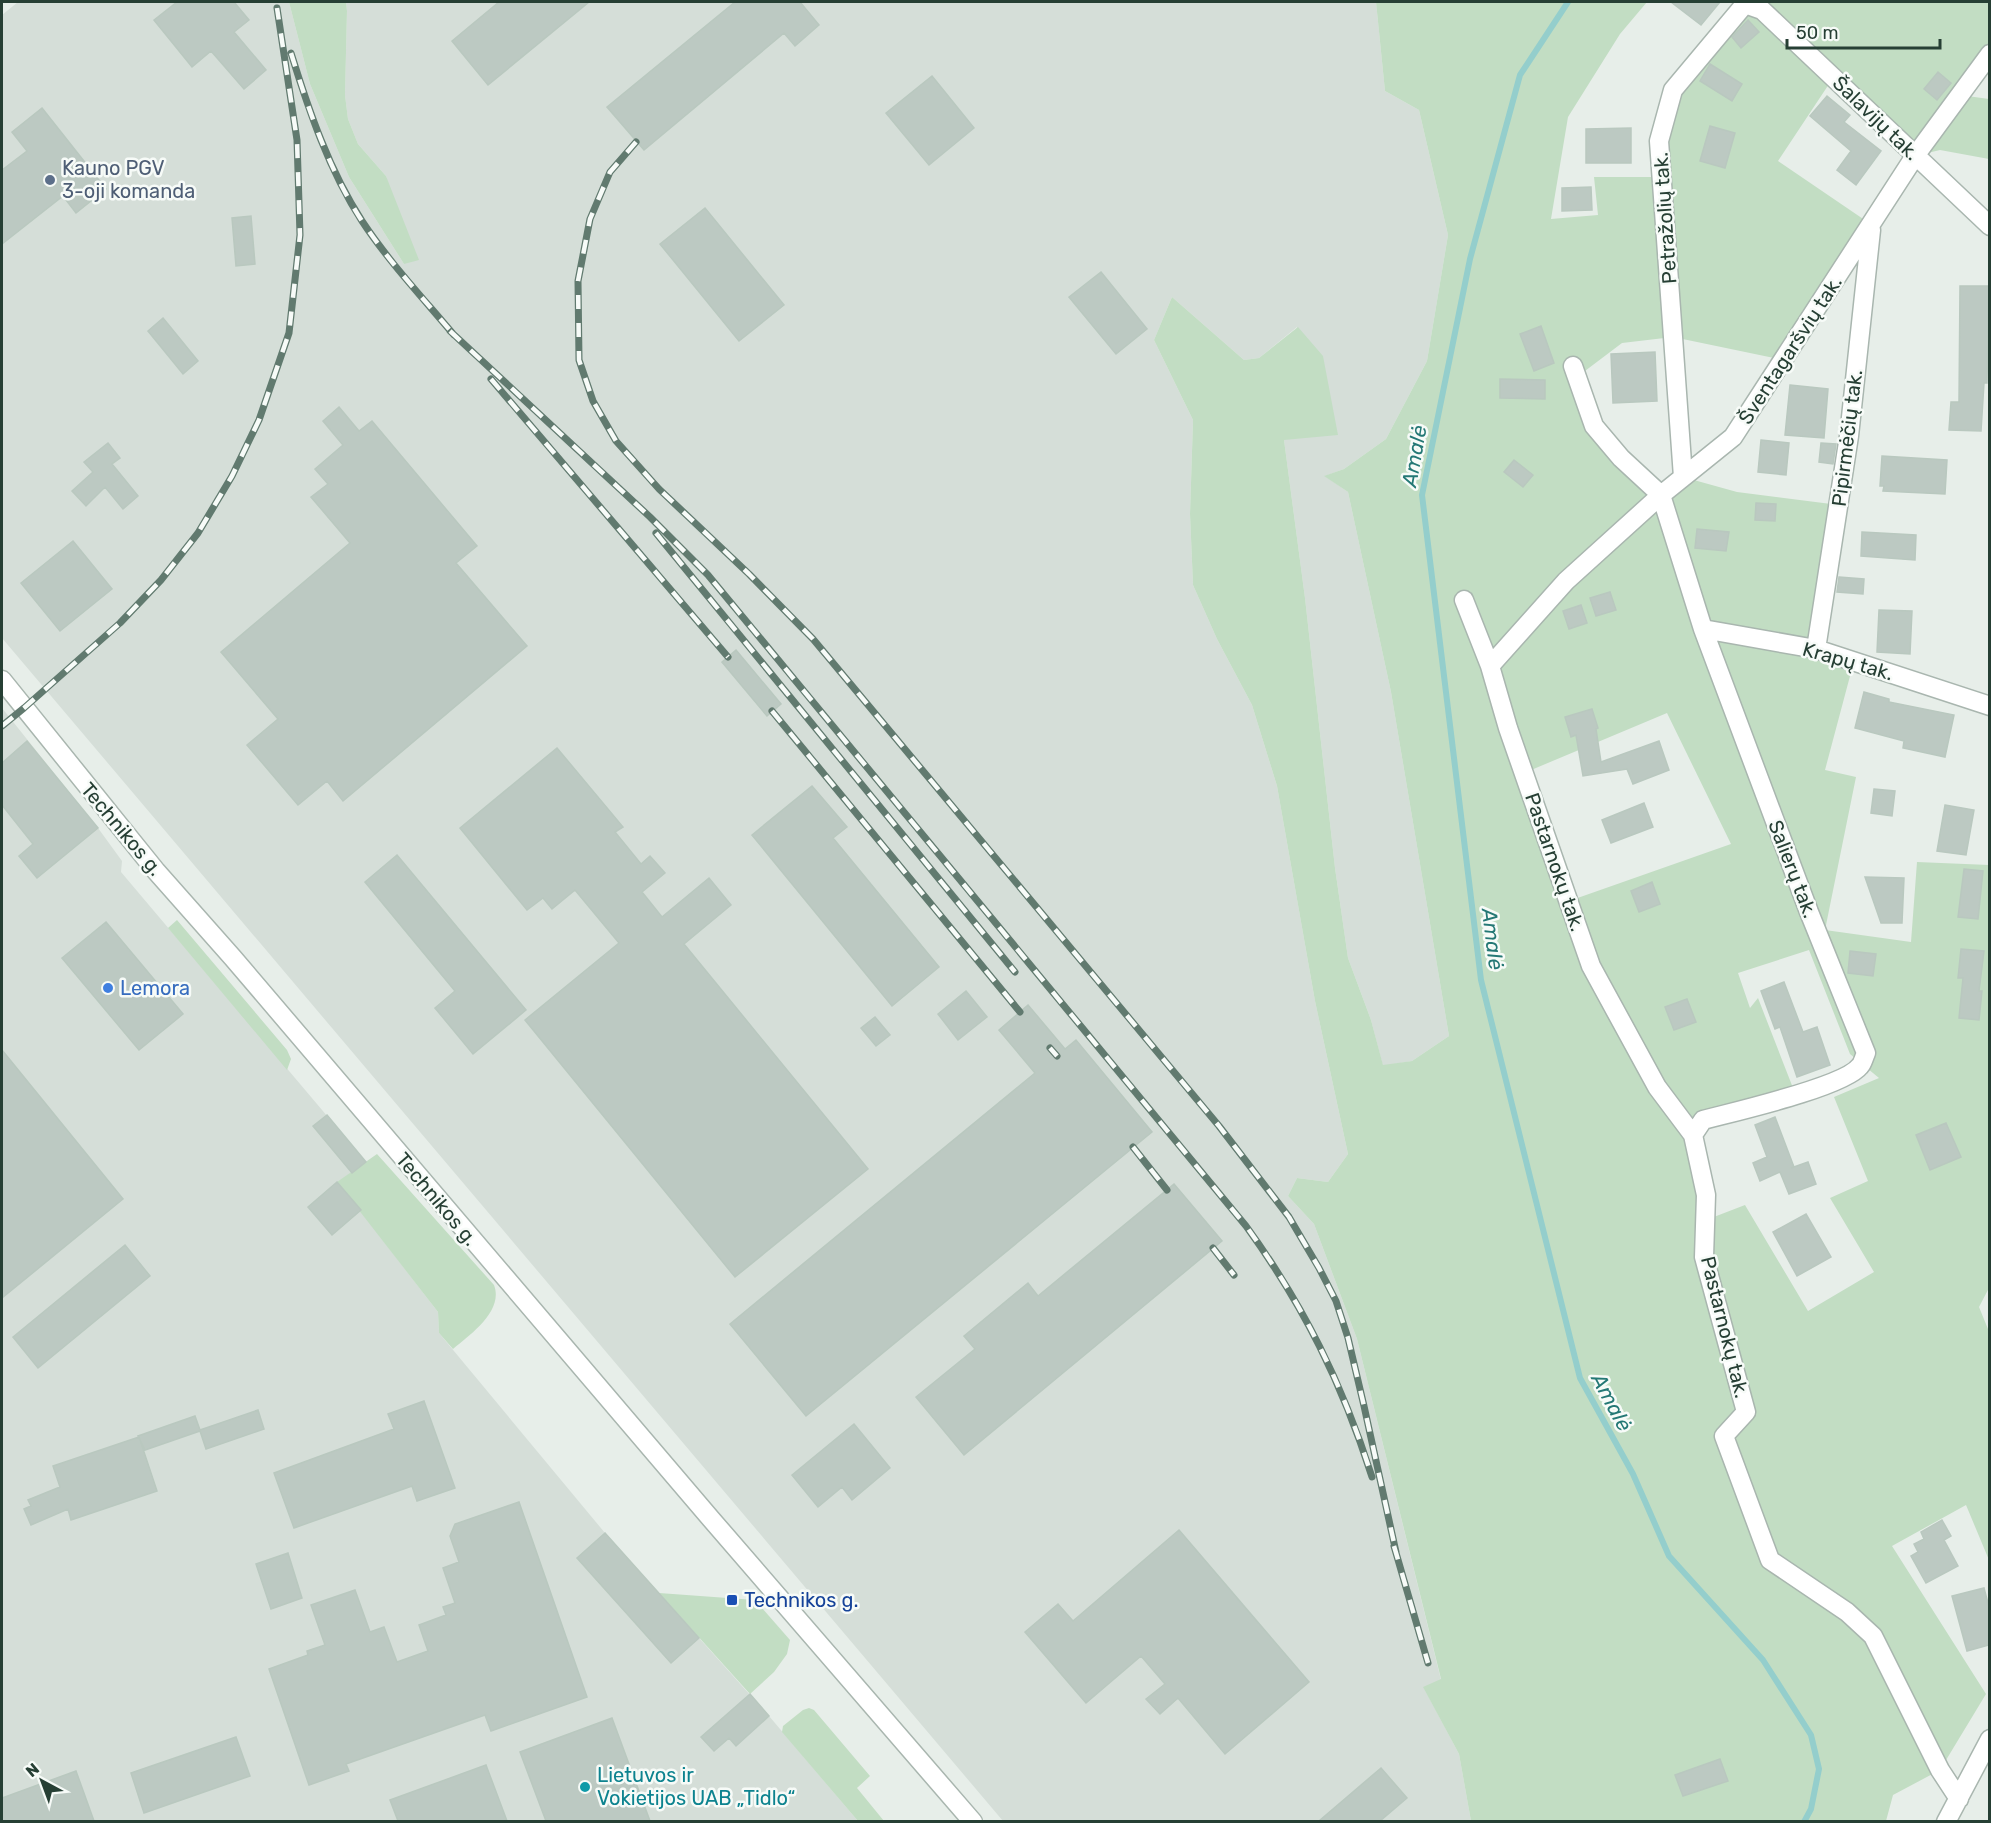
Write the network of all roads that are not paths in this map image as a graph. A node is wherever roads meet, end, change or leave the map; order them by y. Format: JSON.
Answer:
{"nodes":[{"id":1,"x":1766,"y":6,"type":"edge"},
{"id":2,"x":1989,"y":54,"type":"edge"},
{"id":3,"x":1915,"y":156,"type":"junction"},
{"id":4,"x":1872,"y":225,"type":"junction"},
{"id":5,"x":1989,"y":226,"type":"edge"},
{"id":6,"x":1573,"y":366,"type":"dead end"},
{"id":7,"x":1683,"y":477,"type":"junction"},
{"id":8,"x":1661,"y":495,"type":"junction"},
{"id":9,"x":1464,"y":600,"type":"dead end"},
{"id":10,"x":1703,"y":629,"type":"junction"},
{"id":11,"x":1816,"y":649,"type":"junction"},
{"id":12,"x":1490,"y":666,"type":"junction"},
{"id":13,"x":2,"y":680,"type":"edge"},
{"id":14,"x":1989,"y":706,"type":"edge"},
{"id":15,"x":1693,"y":1135,"type":"junction"},
{"id":16,"x":1989,"y":1739,"type":"edge"},
{"id":17,"x":1959,"y":1799,"type":"junction"},
{"id":18,"x":973,"y":1821,"type":"edge"},
{"id":19,"x":1946,"y":1821,"type":"edge"}],
"edges":[{"from":1,"to":3,"type":"street","name":"Šalavijų tak."},
{"from":1,"to":7,"type":"street","name":"Petražolių tak."},
{"from":2,"to":3,"type":"street","name":"Šventagaršvių tak."},
{"from":3,"to":4,"type":"street","name":"Šventagaršvių tak."},
{"from":3,"to":5,"type":"street","name":"Šalavijų tak."},
{"from":4,"to":7,"type":"street","name":"Šventagaršvių tak."},
{"from":4,"to":11,"type":"street","name":"Pipirmėčių tak."},
{"from":6,"to":8,"type":"street"},
{"from":7,"to":8,"type":"street","name":"Šventagaršvių tak."},
{"from":8,"to":10,"type":"street","name":"Salierų tak."},
{"from":8,"to":12,"type":"street","name":"Šventagaršvių tak."},
{"from":9,"to":12,"type":"street","name":"Pastarnokų tak."},
{"from":10,"to":11,"type":"street","name":"Krapų tak."},
{"from":10,"to":15,"type":"street","name":"Salierų tak."},
{"from":11,"to":14,"type":"street","name":"Krapų tak."},
{"from":12,"to":15,"type":"street","name":"Pastarnokų tak."},
{"from":13,"to":18,"type":"street","name":"Technikos g."},
{"from":15,"to":17,"type":"street","name":"Pastarnokų tak."},
{"from":16,"to":17,"type":"street"},
{"from":17,"to":19,"type":"street"}]}
